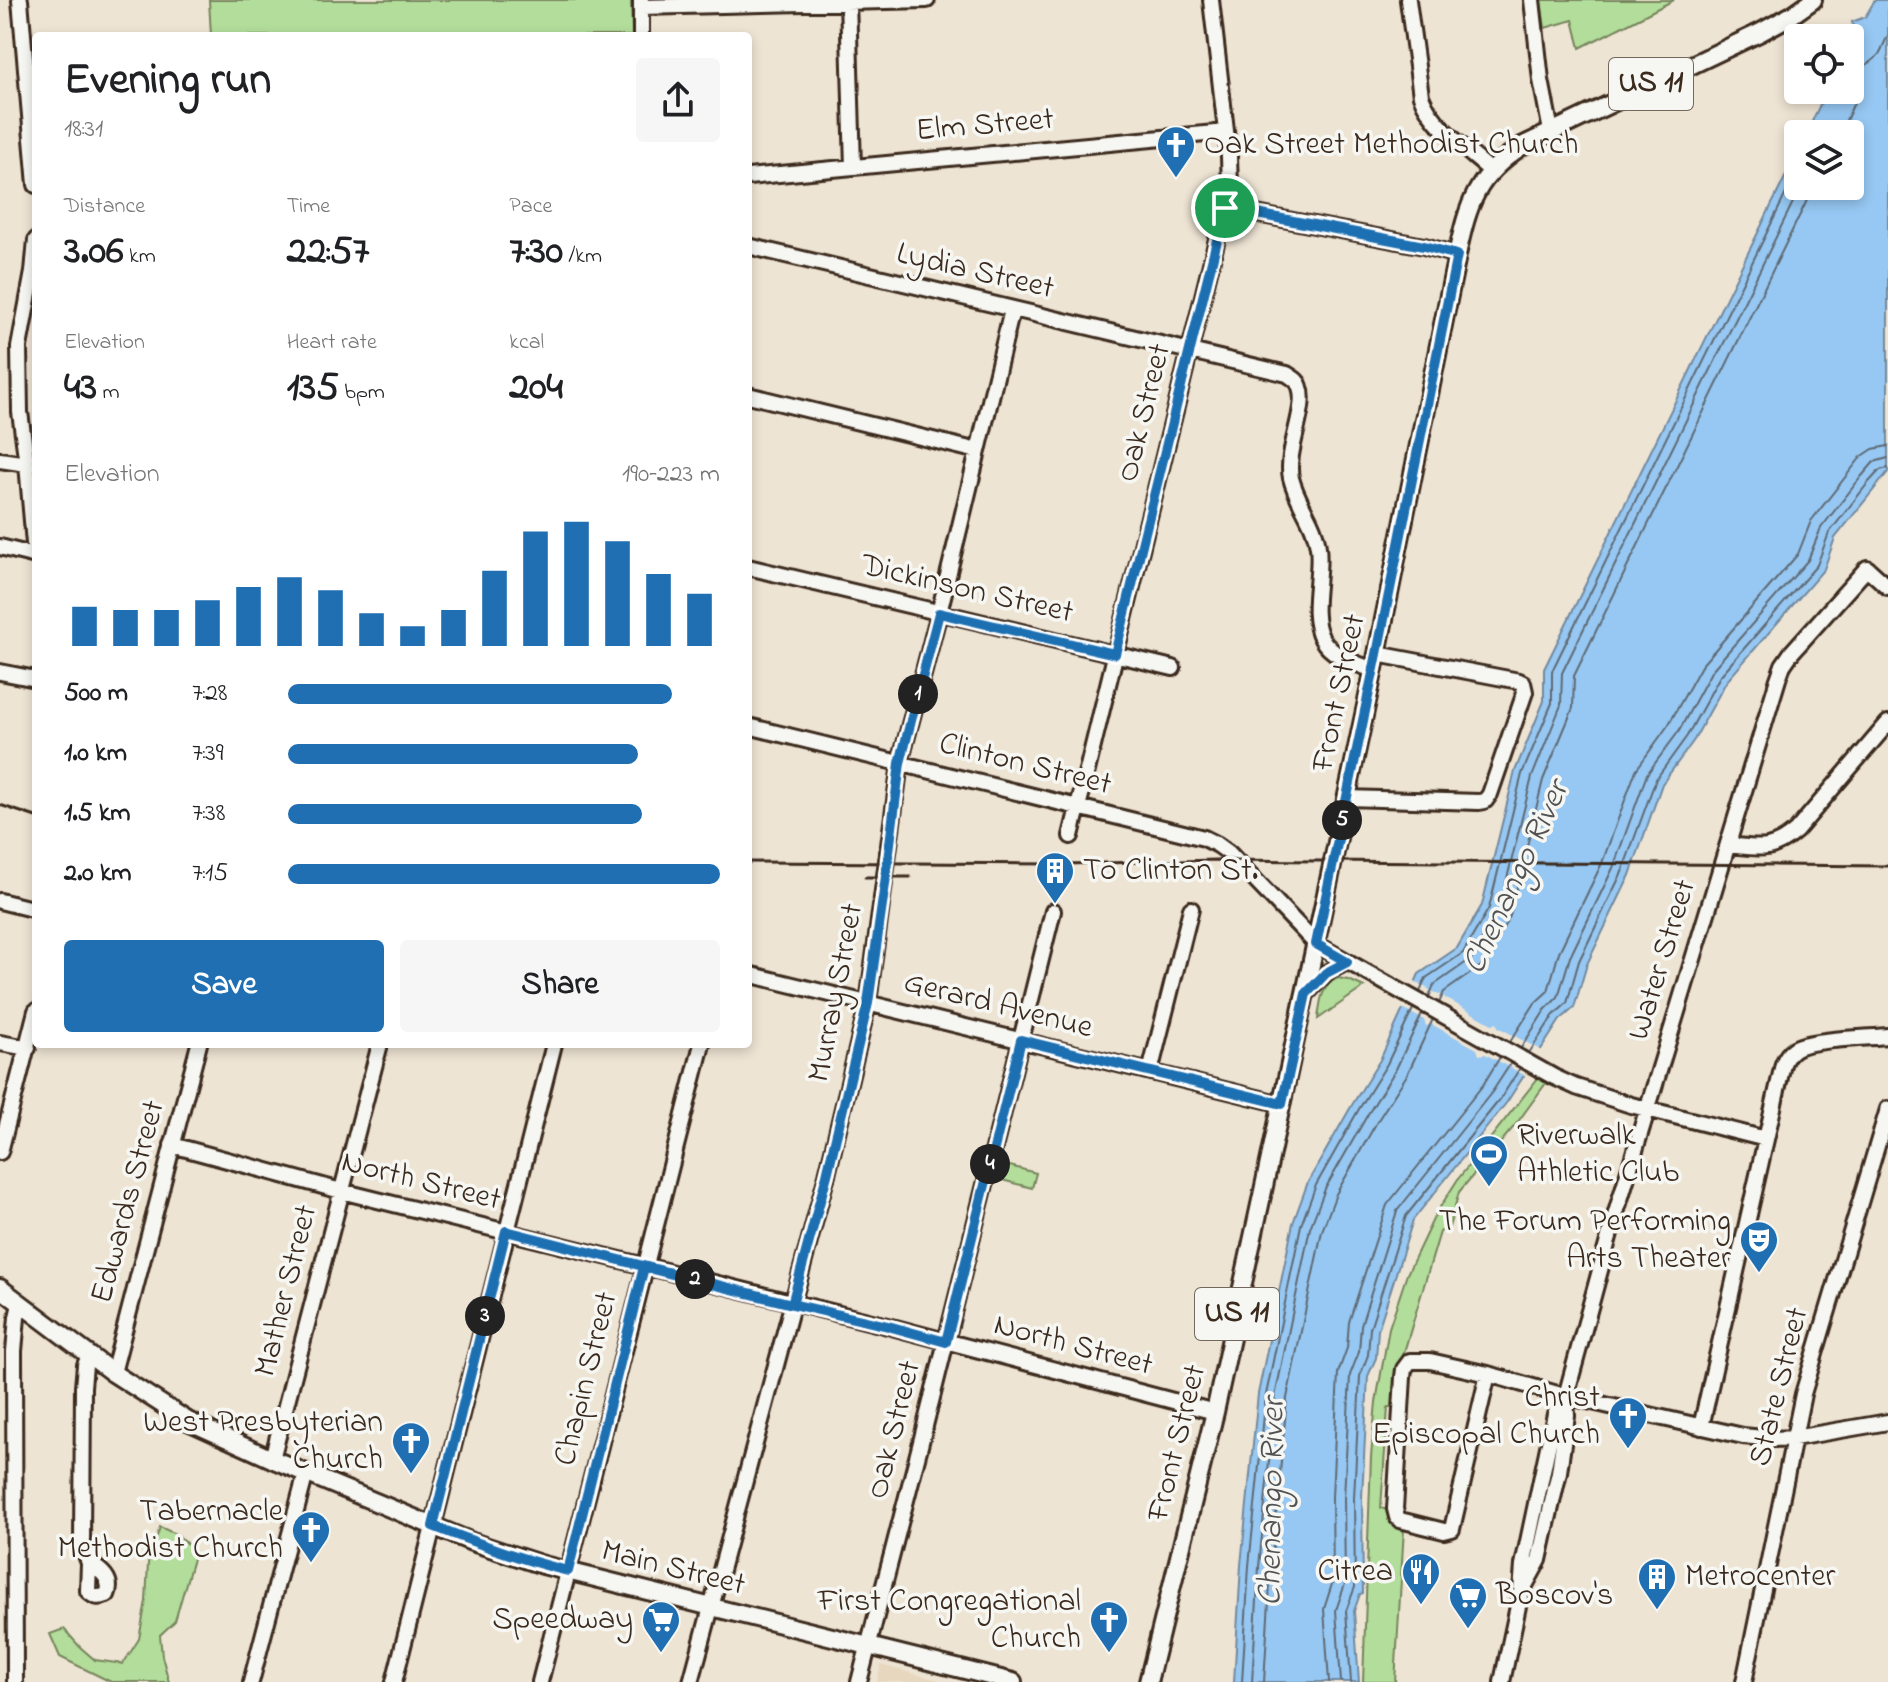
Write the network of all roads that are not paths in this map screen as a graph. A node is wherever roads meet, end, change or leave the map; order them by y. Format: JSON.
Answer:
{"nodes":[{"id":1,"x":20,"y":0,"type":"edge"},
{"id":2,"x":927,"y":0,"type":"edge"},
{"id":3,"x":1211,"y":0,"type":"edge"},
{"id":4,"x":1408,"y":0,"type":"edge"},
{"id":5,"x":1532,"y":0,"type":"edge"},
{"id":6,"x":1813,"y":0,"type":"edge"},
{"id":7,"x":848,"y":1,"type":"edge"},
{"id":8,"x":641,"y":4,"type":"edge"},
{"id":9,"x":641,"y":32,"type":"edge"},
{"id":10,"x":31,"y":62,"type":"edge"},
{"id":11,"x":32,"y":87,"type":"edge"},
{"id":12,"x":1551,"y":131,"type":"junction"},
{"id":13,"x":1226,"y":132,"type":"junction"},
{"id":14,"x":853,"y":167,"type":"junction"},
{"id":15,"x":1491,"y":171,"type":"junction"},
{"id":16,"x":752,"y":177,"type":"edge"},
{"id":17,"x":1225,"y":208,"type":"junction"},
{"id":18,"x":752,"y":247,"type":"edge"},
{"id":19,"x":1457,"y":255,"type":"junction"},
{"id":20,"x":32,"y":277,"type":"edge"},
{"id":21,"x":1012,"y":310,"type":"junction"},
{"id":22,"x":1189,"y":351,"type":"junction"},
{"id":23,"x":752,"y":396,"type":"edge"},
{"id":24,"x":20,"y":412,"type":"junction"},
{"id":25,"x":32,"y":413,"type":"edge"},
{"id":26,"x":978,"y":451,"type":"junction"},
{"id":27,"x":0,"y":460,"type":"edge"},
{"id":28,"x":27,"y":464,"type":"junction"},
{"id":29,"x":32,"y":515,"type":"edge"},
{"id":30,"x":0,"y":547,"type":"edge"},
{"id":31,"x":32,"y":555,"type":"edge"},
{"id":32,"x":752,"y":568,"type":"edge"},
{"id":33,"x":1888,"y":587,"type":"edge"},
{"id":34,"x":939,"y":613,"type":"junction"},
{"id":35,"x":1115,"y":654,"type":"junction"},
{"id":36,"x":1375,"y":662,"type":"junction"},
{"id":37,"x":1173,"y":668,"type":"dead end"},
{"id":38,"x":0,"y":672,"type":"edge"},
{"id":39,"x":32,"y":678,"type":"edge"},
{"id":40,"x":1888,"y":723,"type":"edge"},
{"id":41,"x":752,"y":727,"type":"edge"},
{"id":42,"x":900,"y":763,"type":"junction"},
{"id":43,"x":1347,"y":798,"type":"junction"},
{"id":44,"x":1078,"y":807,"type":"junction"},
{"id":45,"x":1071,"y":836,"type":"dead end"},
{"id":46,"x":1728,"y":845,"type":"junction"},
{"id":47,"x":0,"y":901,"type":"edge"},
{"id":48,"x":32,"y":909,"type":"edge"},
{"id":49,"x":1191,"y":909,"type":"dead end"},
{"id":50,"x":1053,"y":911,"type":"dead end"},
{"id":51,"x":1316,"y":944,"type":"junction"},
{"id":52,"x":1347,"y":962,"type":"junction"},
{"id":53,"x":752,"y":975,"type":"edge"},
{"id":54,"x":1306,"y":994,"type":"junction"},
{"id":55,"x":868,"y":1003,"type":"junction"},
{"id":56,"x":32,"y":1030,"type":"edge"},
{"id":57,"x":1888,"y":1036,"type":"edge"},
{"id":58,"x":1021,"y":1040,"type":"junction"},
{"id":59,"x":0,"y":1043,"type":"edge"},
{"id":60,"x":28,"y":1048,"type":"junction"},
{"id":61,"x":198,"y":1048,"type":"edge"},
{"id":62,"x":379,"y":1048,"type":"edge"},
{"id":63,"x":553,"y":1048,"type":"edge"},
{"id":64,"x":701,"y":1048,"type":"edge"},
{"id":65,"x":1150,"y":1072,"type":"junction"},
{"id":66,"x":1282,"y":1104,"type":"junction"},
{"id":67,"x":1647,"y":1109,"type":"junction"},
{"id":68,"x":1888,"y":1109,"type":"edge"},
{"id":69,"x":1766,"y":1139,"type":"junction"},
{"id":70,"x":172,"y":1145,"type":"junction"},
{"id":71,"x":0,"y":1152,"type":"edge"},
{"id":72,"x":341,"y":1191,"type":"junction"},
{"id":73,"x":506,"y":1231,"type":"junction"},
{"id":74,"x":644,"y":1267,"type":"junction"},
{"id":75,"x":0,"y":1288,"type":"edge"},
{"id":76,"x":20,"y":1304,"type":"junction"},
{"id":77,"x":792,"y":1304,"type":"junction"},
{"id":78,"x":946,"y":1342,"type":"junction"},
{"id":79,"x":89,"y":1356,"type":"junction"},
{"id":80,"x":113,"y":1373,"type":"junction"},
{"id":81,"x":1488,"y":1374,"type":"junction"},
{"id":82,"x":1566,"y":1396,"type":"junction"},
{"id":83,"x":1215,"y":1412,"type":"junction"},
{"id":84,"x":1888,"y":1422,"type":"edge"},
{"id":85,"x":1701,"y":1427,"type":"junction"},
{"id":86,"x":1794,"y":1438,"type":"junction"},
{"id":87,"x":272,"y":1459,"type":"junction"},
{"id":88,"x":306,"y":1473,"type":"junction"},
{"id":89,"x":433,"y":1526,"type":"junction"},
{"id":90,"x":89,"y":1563,"type":"dead end"},
{"id":91,"x":568,"y":1571,"type":"junction"},
{"id":92,"x":712,"y":1607,"type":"junction"},
{"id":93,"x":8,"y":1637,"type":"edge"},
{"id":94,"x":868,"y":1646,"type":"junction"},
{"id":95,"x":15,"y":1682,"type":"edge"},
{"id":96,"x":251,"y":1682,"type":"edge"},
{"id":97,"x":394,"y":1682,"type":"edge"},
{"id":98,"x":540,"y":1682,"type":"edge"},
{"id":99,"x":691,"y":1682,"type":"edge"},
{"id":100,"x":859,"y":1682,"type":"edge"},
{"id":101,"x":1013,"y":1682,"type":"edge"},
{"id":102,"x":1148,"y":1682,"type":"edge"},
{"id":103,"x":1502,"y":1682,"type":"edge"},
{"id":104,"x":1744,"y":1682,"type":"edge"}],
"edges":[{"from":1,"to":10,"type":"street"},
{"from":2,"to":7,"type":"street"},
{"from":3,"to":13,"type":"street","name":"Oak Street"},
{"from":4,"to":15,"type":"street"},
{"from":5,"to":12,"type":"street"},
{"from":6,"to":12,"type":"main road","name":"Front Street","number":"US 11"},
{"from":7,"to":8,"type":"street"},
{"from":7,"to":14,"type":"street"},
{"from":8,"to":9,"type":"street"},
{"from":10,"to":11,"type":"street"},
{"from":12,"to":15,"type":"main road","name":"Front Street","number":"US 11"},
{"from":13,"to":14,"type":"street","name":"Elm Street"},
{"from":13,"to":17,"type":"street","name":"Oak Street"},
{"from":14,"to":16,"type":"street","name":"Elm Street"},
{"from":15,"to":19,"type":"main road","name":"Front Street","number":"US 11"},
{"from":17,"to":19,"type":"street"},
{"from":17,"to":22,"type":"street","name":"Oak Street"},
{"from":18,"to":21,"type":"street","name":"Lydia Street"},
{"from":19,"to":36,"type":"main road","name":"Front Street","number":"US 11"},
{"from":20,"to":24,"type":"street"},
{"from":21,"to":22,"type":"street","name":"Lydia Street"},
{"from":21,"to":26,"type":"street","name":"Murray Street"},
{"from":22,"to":35,"type":"street","name":"Oak Street"},
{"from":22,"to":36,"type":"street","name":"Lydia Street"},
{"from":23,"to":26,"type":"street"},
{"from":24,"to":25,"type":"street"},
{"from":24,"to":28,"type":"street"},
{"from":26,"to":34,"type":"street","name":"Murray Street"},
{"from":27,"to":28,"type":"street"},
{"from":28,"to":29,"type":"street"},
{"from":30,"to":31,"type":"street"},
{"from":32,"to":34,"type":"street","name":"Dickinson Street"},
{"from":33,"to":46,"type":"street","name":"Water Street"},
{"from":34,"to":35,"type":"street","name":"Dickinson Street"},
{"from":34,"to":42,"type":"street","name":"Murray Street"},
{"from":35,"to":37,"type":"street","name":"Dickinson Street"},
{"from":35,"to":44,"type":"street","name":"Oak Street"},
{"from":36,"to":43,"type":"main road","name":"Front Street","number":"US 11"},
{"from":36,"to":43,"type":"street"},
{"from":38,"to":39,"type":"street"},
{"from":40,"to":46,"type":"street"},
{"from":41,"to":42,"type":"street","name":"Clinton Street"},
{"from":42,"to":44,"type":"street","name":"Clinton Street"},
{"from":42,"to":55,"type":"street","name":"Murray Street"},
{"from":43,"to":51,"type":"main road","name":"Front Street","number":"US 11"},
{"from":44,"to":45,"type":"street","name":"Oak Street"},
{"from":44,"to":51,"type":"street","name":"Clinton Street"},
{"from":46,"to":67,"type":"street","name":"Water Street"},
{"from":47,"to":48,"type":"street"},
{"from":49,"to":65,"type":"street"},
{"from":50,"to":58,"type":"street","name":"Oak Street"},
{"from":51,"to":52,"type":"street","name":"Clinton Street"},
{"from":51,"to":54,"type":"main road","name":"Front Street","number":"US 11"},
{"from":52,"to":54,"type":"street"},
{"from":52,"to":67,"type":"street","name":"Clinton Street"},
{"from":53,"to":55,"type":"street","name":"Gerard Avenue"},
{"from":54,"to":66,"type":"main road","name":"Front Street","number":"US 11"},
{"from":55,"to":58,"type":"street","name":"Gerard Avenue"},
{"from":55,"to":77,"type":"street","name":"Murray Street"},
{"from":56,"to":60,"type":"street"},
{"from":57,"to":69,"type":"street"},
{"from":58,"to":65,"type":"street","name":"Gerard Avenue"},
{"from":58,"to":78,"type":"street","name":"Oak Street"},
{"from":59,"to":60,"type":"street"},
{"from":60,"to":71,"type":"street"},
{"from":61,"to":70,"type":"street","name":"Edwards Street"},
{"from":62,"to":72,"type":"street","name":"Mather Street"},
{"from":63,"to":73,"type":"street"},
{"from":64,"to":74,"type":"street","name":"Chapin Street"},
{"from":65,"to":66,"type":"street","name":"Gerard Avenue"},
{"from":66,"to":83,"type":"main road","name":"Front Street","number":"US 11"},
{"from":67,"to":69,"type":"street","name":"Clinton Street"},
{"from":67,"to":82,"type":"street","name":"Water Street"},
{"from":68,"to":86,"type":"street","name":"State Street"},
{"from":69,"to":85,"type":"street"},
{"from":70,"to":72,"type":"street","name":"North Street"},
{"from":70,"to":80,"type":"street","name":"Edwards Street"},
{"from":72,"to":73,"type":"street","name":"North Street"},
{"from":72,"to":87,"type":"street","name":"Mather Street"},
{"from":73,"to":74,"type":"street","name":"North Street"},
{"from":73,"to":89,"type":"street"},
{"from":74,"to":77,"type":"street","name":"North Street"},
{"from":74,"to":91,"type":"street","name":"Chapin Street"},
{"from":75,"to":76,"type":"main road","name":"Main Street"},
{"from":76,"to":79,"type":"main road","name":"Main Street"},
{"from":76,"to":93,"type":"street"},
{"from":77,"to":78,"type":"street","name":"North Street"},
{"from":77,"to":92,"type":"street","name":"Murray Street"},
{"from":78,"to":83,"type":"street","name":"North Street"},
{"from":78,"to":94,"type":"street","name":"Oak Street"},
{"from":79,"to":80,"type":"main road","name":"Main Street"},
{"from":79,"to":90,"type":"street"},
{"from":80,"to":87,"type":"main road","name":"Main Street"},
{"from":81,"to":81,"type":"street"},
{"from":81,"to":82,"type":"street"},
{"from":82,"to":85,"type":"street"},
{"from":82,"to":103,"type":"street","name":"Water Street"},
{"from":83,"to":102,"type":"main road","name":"Front Street","number":"US 11"},
{"from":84,"to":86,"type":"street"},
{"from":85,"to":86,"type":"street"},
{"from":86,"to":104,"type":"street","name":"State Street"},
{"from":87,"to":88,"type":"main road","name":"Main Street"},
{"from":88,"to":89,"type":"main road","name":"Main Street"},
{"from":88,"to":96,"type":"street"},
{"from":89,"to":91,"type":"main road","name":"Main Street"},
{"from":89,"to":97,"type":"street"},
{"from":91,"to":92,"type":"main road","name":"Main Street"},
{"from":91,"to":98,"type":"street","name":"Chapin Street"},
{"from":92,"to":94,"type":"main road","name":"Main Street"},
{"from":92,"to":99,"type":"street","name":"Murray Street"},
{"from":93,"to":95,"type":"street"},
{"from":94,"to":100,"type":"street","name":"Oak Street"},
{"from":94,"to":101,"type":"main road","name":"Main Street"}]}
